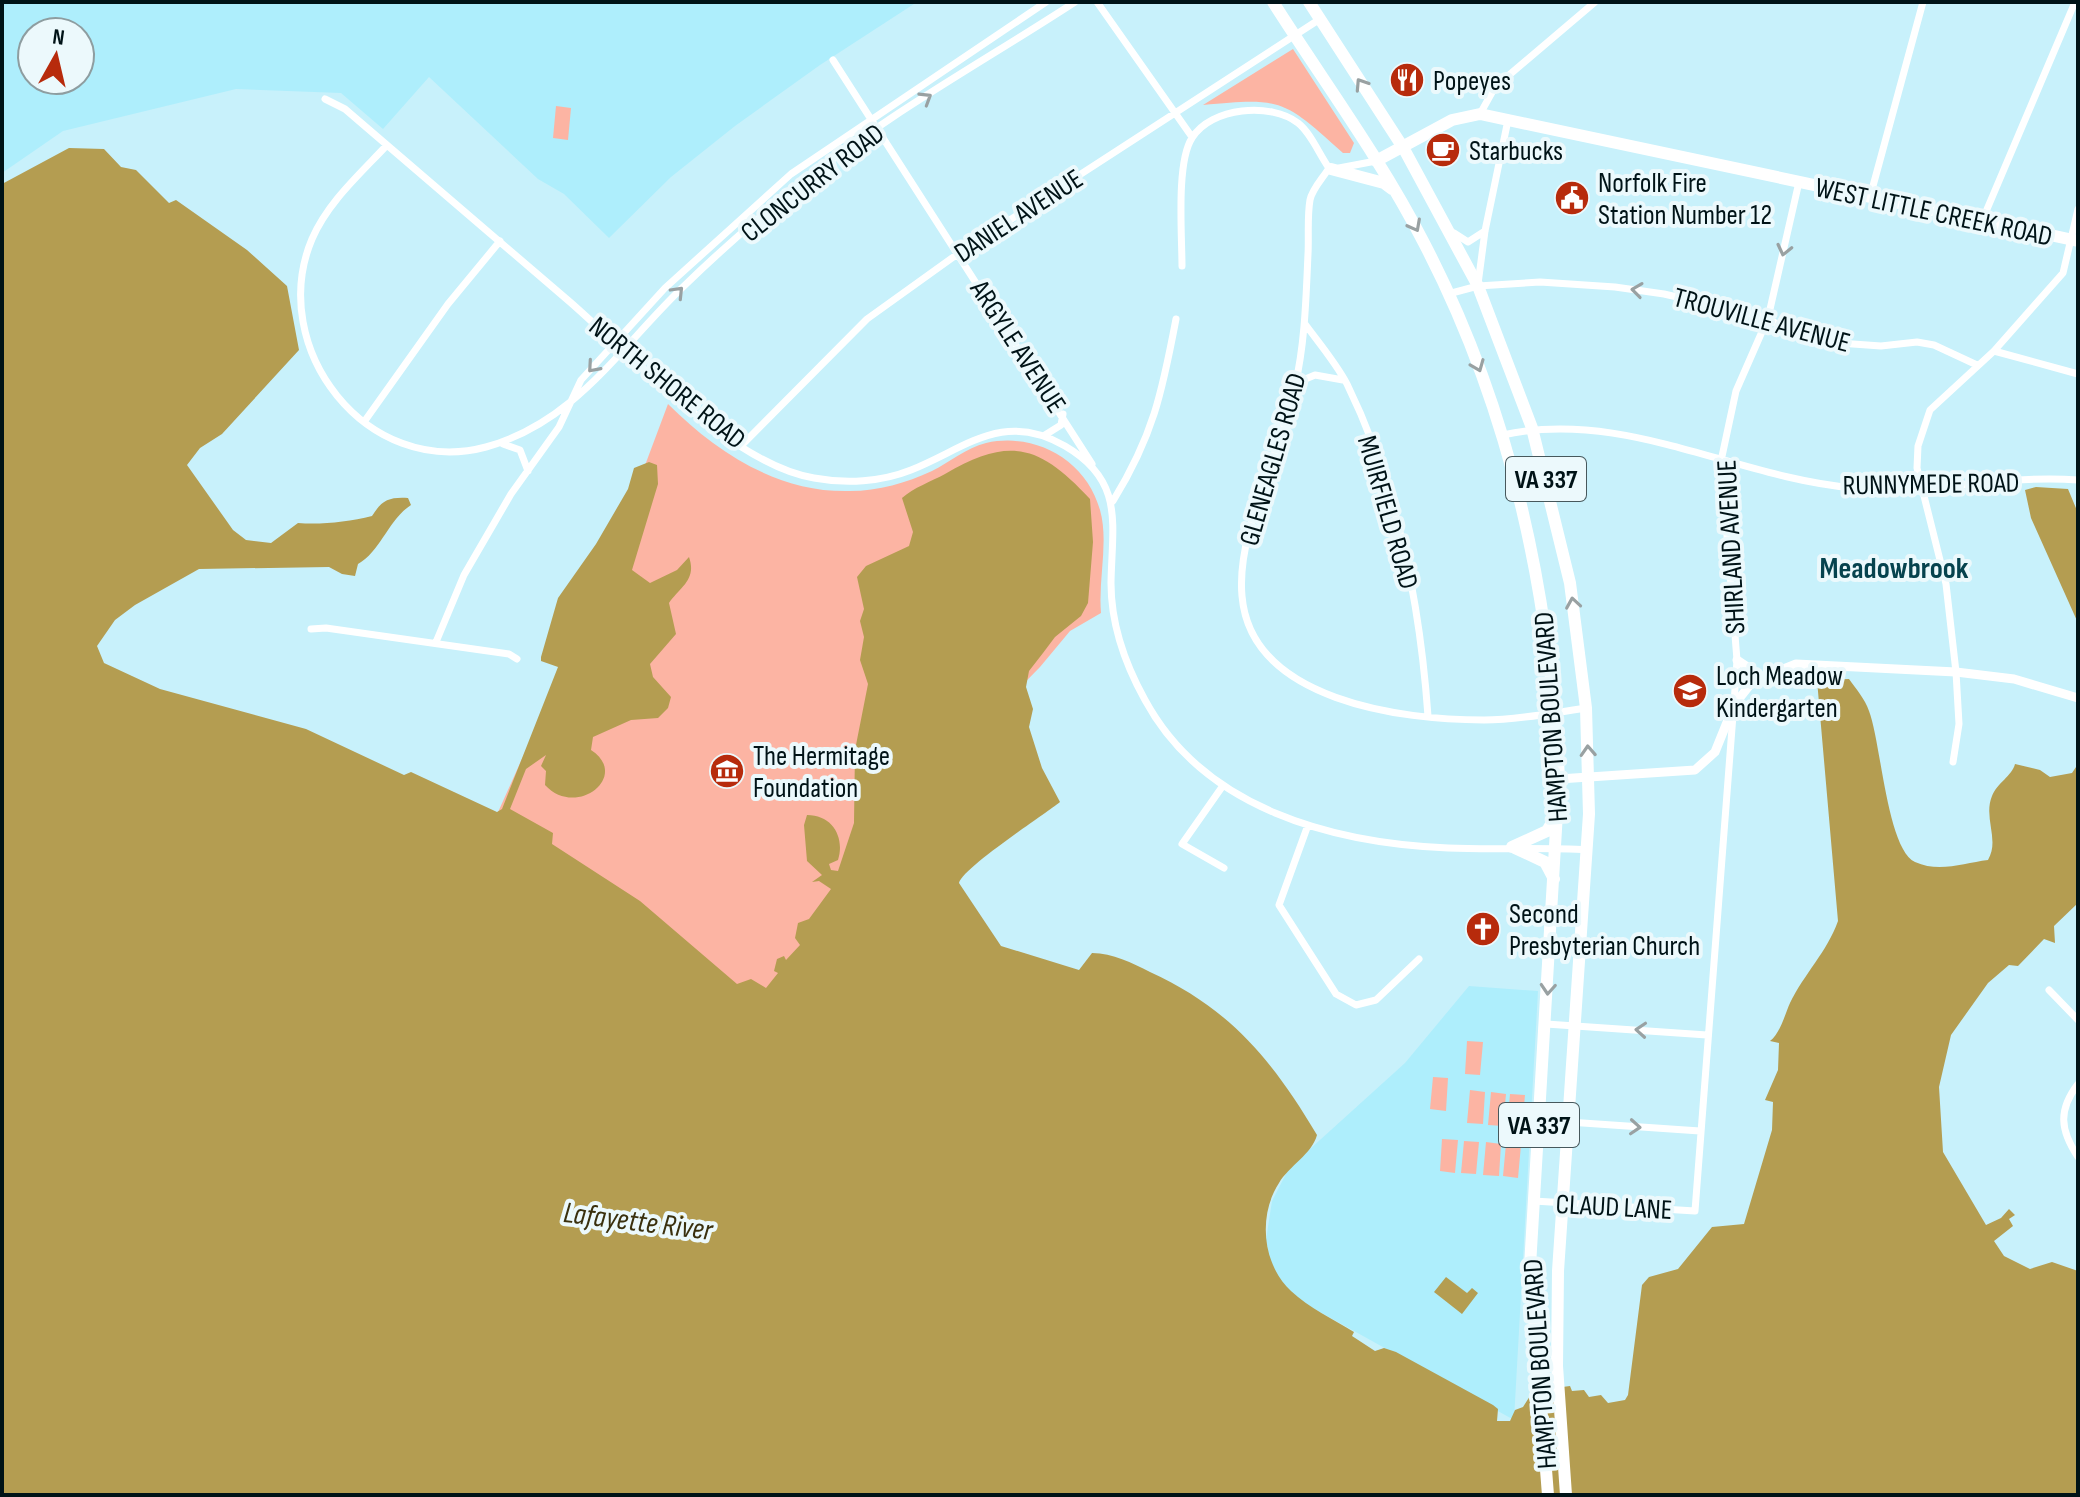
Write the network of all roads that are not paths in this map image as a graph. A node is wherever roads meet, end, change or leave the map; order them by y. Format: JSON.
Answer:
{"nodes":[{"id":1,"x":1046,"y":2,"type":"edge"},
{"id":2,"x":1075,"y":2,"type":"edge"},
{"id":3,"x":1097,"y":2,"type":"edge"},
{"id":4,"x":1273,"y":2,"type":"edge"},
{"id":5,"x":1309,"y":2,"type":"edge"},
{"id":6,"x":1595,"y":2,"type":"edge"},
{"id":7,"x":1923,"y":2,"type":"edge"},
{"id":8,"x":2075,"y":2,"type":"edge"},
{"id":9,"x":1320,"y":19,"type":"junction"},
{"id":10,"x":1295,"y":35,"type":"junction"},
{"id":11,"x":833,"y":60,"type":"dead end"},
{"id":12,"x":325,"y":99,"type":"dead end"},
{"id":13,"x":1174,"y":113,"type":"junction"},
{"id":14,"x":1480,"y":114,"type":"junction"},
{"id":15,"x":871,"y":117,"type":"junction"},
{"id":16,"x":1509,"y":119,"type":"junction"},
{"id":17,"x":878,"y":128,"type":"junction"},
{"id":18,"x":1192,"y":137,"type":"junction"},
{"id":19,"x":387,"y":145,"type":"junction"},
{"id":20,"x":1404,"y":149,"type":"junction"},
{"id":21,"x":1376,"y":161,"type":"junction"},
{"id":22,"x":1330,"y":168,"type":"junction"},
{"id":23,"x":1799,"y":182,"type":"junction"},
{"id":24,"x":1395,"y":192,"type":"junction"},
{"id":25,"x":1870,"y":197,"type":"junction"},
{"id":26,"x":2078,"y":209,"type":"edge"},
{"id":27,"x":1982,"y":221,"type":"junction"},
{"id":28,"x":1450,"y":230,"type":"junction"},
{"id":29,"x":1485,"y":231,"type":"junction"},
{"id":30,"x":500,"y":241,"type":"junction"},
{"id":31,"x":2076,"y":241,"type":"edge"},
{"id":32,"x":959,"y":253,"type":"junction"},
{"id":33,"x":1182,"y":266,"type":"dead end"},
{"id":34,"x":1478,"y":286,"type":"junction"},
{"id":35,"x":1448,"y":294,"type":"junction"},
{"id":36,"x":1768,"y":318,"type":"junction"},
{"id":37,"x":1176,"y":319,"type":"dead end"},
{"id":38,"x":1305,"y":323,"type":"junction"},
{"id":39,"x":615,"y":341,"type":"junction"},
{"id":40,"x":624,"y":349,"type":"junction"},
{"id":41,"x":1994,"y":351,"type":"junction"},
{"id":42,"x":1977,"y":365,"type":"junction"},
{"id":43,"x":2078,"y":374,"type":"edge"},
{"id":44,"x":1345,"y":381,"type":"junction"},
{"id":45,"x":1296,"y":383,"type":"junction"},
{"id":46,"x":576,"y":395,"type":"junction"},
{"id":47,"x":1063,"y":414,"type":"junction"},
{"id":48,"x":364,"y":422,"type":"junction"},
{"id":49,"x":1532,"y":428,"type":"junction"},
{"id":50,"x":1503,"y":435,"type":"junction"},
{"id":51,"x":1043,"y":436,"type":"junction"},
{"id":52,"x":498,"y":443,"type":"junction"},
{"id":53,"x":742,"y":445,"type":"junction"},
{"id":54,"x":1721,"y":461,"type":"junction"},
{"id":55,"x":528,"y":471,"type":"junction"},
{"id":56,"x":1097,"y":473,"type":"junction"},
{"id":57,"x":2078,"y":480,"type":"edge"},
{"id":58,"x":1921,"y":488,"type":"junction"},
{"id":59,"x":1113,"y":501,"type":"junction"},
{"id":60,"x":311,"y":629,"type":"dead end"},
{"id":61,"x":436,"y":642,"type":"junction"},
{"id":62,"x":517,"y":659,"type":"dead end"},
{"id":63,"x":1737,"y":660,"type":"junction"},
{"id":64,"x":1956,"y":672,"type":"junction"},
{"id":65,"x":1761,"y":676,"type":"junction"},
{"id":66,"x":2078,"y":698,"type":"edge"},
{"id":67,"x":1734,"y":705,"type":"junction"},
{"id":68,"x":1586,"y":708,"type":"junction"},
{"id":69,"x":1556,"y":712,"type":"junction"},
{"id":70,"x":1428,"y":716,"type":"junction"},
{"id":71,"x":1953,"y":762,"type":"dead end"},
{"id":72,"x":1559,"y":779,"type":"junction"},
{"id":73,"x":1589,"y":779,"type":"junction"},
{"id":74,"x":1222,"y":787,"type":"junction"},
{"id":75,"x":1559,"y":807,"type":"junction"},
{"id":76,"x":1308,"y":825,"type":"junction"},
{"id":77,"x":1512,"y":847,"type":"junction"},
{"id":78,"x":1558,"y":848,"type":"junction"},
{"id":79,"x":1588,"y":850,"type":"junction"},
{"id":80,"x":1224,"y":868,"type":"dead end"},
{"id":81,"x":1555,"y":883,"type":"junction"},
{"id":82,"x":1419,"y":959,"type":"dead end"},
{"id":83,"x":2049,"y":990,"type":"dead end"},
{"id":84,"x":2078,"y":1020,"type":"edge"},
{"id":85,"x":1546,"y":1024,"type":"junction"},
{"id":86,"x":1576,"y":1026,"type":"junction"},
{"id":87,"x":1707,"y":1035,"type":"junction"},
{"id":88,"x":2078,"y":1084,"type":"edge"},
{"id":89,"x":1539,"y":1120,"type":"junction"},
{"id":90,"x":1569,"y":1122,"type":"junction"},
{"id":91,"x":1700,"y":1131,"type":"junction"},
{"id":92,"x":2078,"y":1157,"type":"edge"},
{"id":93,"x":1534,"y":1201,"type":"junction"},
{"id":94,"x":1563,"y":1204,"type":"junction"},
{"id":95,"x":1695,"y":1211,"type":"joint"},
{"id":96,"x":1548,"y":1495,"type":"edge"},
{"id":97,"x":1566,"y":1495,"type":"edge"}],
"edges":[{"from":1,"to":15,"type":"street","name":"CLONCURRY ROAD"},
{"from":17,"to":2,"type":"street","name":"CLONCURRY ROAD","one_way":true},
{"from":3,"to":13,"type":"street"},
{"from":4,"to":10,"type":"main road","name":"HAMPTON BOULEVARD","number":"VA 337"},
{"from":5,"to":9,"type":"main road","name":"HAMPTON BOULEVARD","number":"VA 337"},
{"from":6,"to":14,"type":"street"},
{"from":7,"to":25,"type":"street"},
{"from":8,"to":27,"type":"street"},
{"from":9,"to":10,"type":"street","name":"DANIEL AVENUE"},
{"from":20,"to":9,"type":"main road","name":"HAMPTON BOULEVARD","number":"VA 337","one_way":true},
{"from":10,"to":13,"type":"street","name":"DANIEL AVENUE"},
{"from":10,"to":21,"type":"main road","name":"HAMPTON BOULEVARD","number":"VA 337"},
{"from":11,"to":15,"type":"street","name":"ARGYLE AVENUE"},
{"from":12,"to":19,"type":"street","name":"NORTH SHORE ROAD"},
{"from":13,"to":18,"type":"street"},
{"from":13,"to":32,"type":"street","name":"DANIEL AVENUE"},
{"from":14,"to":16,"type":"main road","name":"WEST LITTLE CREEK ROAD"},
{"from":14,"to":20,"type":"main road","name":"WEST LITTLE CREEK ROAD"},
{"from":15,"to":17,"type":"street","name":"ARGYLE AVENUE"},
{"from":15,"to":39,"type":"street","name":"CLONCURRY ROAD"},
{"from":16,"to":23,"type":"main road","name":"WEST LITTLE CREEK ROAD"},
{"from":16,"to":29,"type":"street"},
{"from":17,"to":32,"type":"street","name":"ARGYLE AVENUE"},
{"from":40,"to":17,"type":"street","name":"CLONCURRY ROAD","one_way":true},
{"from":18,"to":22,"type":"street"},
{"from":18,"to":33,"type":"street"},
{"from":19,"to":30,"type":"street","name":"NORTH SHORE ROAD"},
{"from":19,"to":48,"type":"street"},
{"from":20,"to":21,"type":"main road","name":"WEST LITTLE CREEK ROAD"},
{"from":20,"to":28,"type":"main road","name":"HAMPTON BOULEVARD","number":"VA 337"},
{"from":21,"to":22,"type":"street","name":"WEST LITTLE CREEK ROAD"},
{"from":21,"to":24,"type":"main road","name":"HAMPTON BOULEVARD","number":"VA 337"},
{"from":22,"to":24,"type":"main road"},
{"from":22,"to":38,"type":"street","name":"GLENEAGLES ROAD"},
{"from":23,"to":25,"type":"main road","name":"WEST LITTLE CREEK ROAD"},
{"from":23,"to":36,"type":"street","name":"SHIRLAND AVENUE","one_way":true},
{"from":24,"to":35,"type":"main road","name":"HAMPTON BOULEVARD","number":"VA 337","one_way":true},
{"from":25,"to":27,"type":"main road","name":"WEST LITTLE CREEK ROAD"},
{"from":26,"to":31,"type":"street"},
{"from":27,"to":31,"type":"main road","name":"WEST LITTLE CREEK ROAD"},
{"from":28,"to":29,"type":"street"},
{"from":28,"to":34,"type":"main road","name":"HAMPTON BOULEVARD","number":"VA 337"},
{"from":29,"to":34,"type":"street"},
{"from":30,"to":39,"type":"street","name":"NORTH SHORE ROAD"},
{"from":30,"to":48,"type":"street"},
{"from":31,"to":41,"type":"street"},
{"from":32,"to":47,"type":"street","name":"ARGYLE AVENUE"},
{"from":32,"to":53,"type":"street","name":"DANIEL AVENUE"},
{"from":34,"to":35,"type":"street","name":"TROUVILLE AVENUE"},
{"from":36,"to":34,"type":"street","name":"TROUVILLE AVENUE","one_way":true},
{"from":34,"to":49,"type":"main road","name":"HAMPTON BOULEVARD","number":"VA 337"},
{"from":35,"to":50,"type":"main road","name":"HAMPTON BOULEVARD","number":"VA 337","one_way":true},
{"from":36,"to":42,"type":"street","name":"TROUVILLE AVENUE"},
{"from":36,"to":54,"type":"street","name":"SHIRLAND AVENUE"},
{"from":37,"to":59,"type":"street"},
{"from":38,"to":44,"type":"street","name":"MUIRFIELD ROAD"},
{"from":38,"to":45,"type":"street","name":"GLENEAGLES ROAD"},
{"from":39,"to":40,"type":"street","name":"NORTH SHORE ROAD"},
{"from":39,"to":46,"type":"street","name":"CLONCURRY ROAD","one_way":true},
{"from":40,"to":46,"type":"street","name":"CLONCURRY ROAD"},
{"from":40,"to":53,"type":"street","name":"NORTH SHORE ROAD"},
{"from":41,"to":42,"type":"street"},
{"from":41,"to":43,"type":"street"},
{"from":42,"to":58,"type":"street"},
{"from":44,"to":45,"type":"street"},
{"from":44,"to":70,"type":"street","name":"MUIRFIELD ROAD"},
{"from":45,"to":70,"type":"street","name":"GLENEAGLES ROAD"},
{"from":46,"to":52,"type":"street"},
{"from":46,"to":55,"type":"street","name":"CLONCURRY ROAD"},
{"from":47,"to":51,"type":"street"},
{"from":47,"to":56,"type":"street","name":"ARGYLE AVENUE"},
{"from":48,"to":52,"type":"street"},
{"from":49,"to":50,"type":"street","name":"RUNNYMEDE ROAD"},
{"from":49,"to":54,"type":"street","name":"RUNNYMEDE ROAD"},
{"from":68,"to":49,"type":"main road","name":"HAMPTON BOULEVARD","number":"VA 337","one_way":true},
{"from":50,"to":69,"type":"main road","name":"HAMPTON BOULEVARD","number":"VA 337"},
{"from":51,"to":53,"type":"street","name":"NORTH SHORE ROAD"},
{"from":51,"to":56,"type":"street","name":"NORTH SHORE ROAD"},
{"from":52,"to":55,"type":"street"},
{"from":54,"to":58,"type":"street","name":"RUNNYMEDE ROAD"},
{"from":54,"to":63,"type":"street","name":"SHIRLAND AVENUE"},
{"from":55,"to":61,"type":"street","name":"CLONCURRY ROAD"},
{"from":56,"to":59,"type":"street","name":"NORTH SHORE ROAD"},
{"from":57,"to":58,"type":"street","name":"RUNNYMEDE ROAD"},
{"from":58,"to":64,"type":"street"},
{"from":59,"to":74,"type":"street"},
{"from":60,"to":61,"type":"street"},
{"from":61,"to":62,"type":"street"},
{"from":63,"to":65,"type":"street"},
{"from":63,"to":67,"type":"street","name":"SHIRLAND AVENUE"},
{"from":64,"to":65,"type":"street"},
{"from":64,"to":66,"type":"street"},
{"from":64,"to":71,"type":"street"},
{"from":65,"to":67,"type":"street"},
{"from":67,"to":73,"type":"street"},
{"from":67,"to":87,"type":"street","name":"SHIRLAND AVENUE"},
{"from":68,"to":69,"type":"street","name":"GLENEAGLES ROAD"},
{"from":73,"to":68,"type":"main road","name":"HAMPTON BOULEVARD","number":"VA 337","one_way":true},
{"from":69,"to":70,"type":"street","name":"GLENEAGLES ROAD"},
{"from":69,"to":72,"type":"main road","name":"HAMPTON BOULEVARD","number":"VA 337"},
{"from":72,"to":73,"type":"street"},
{"from":72,"to":75,"type":"main road","name":"HAMPTON BOULEVARD","number":"VA 337"},
{"from":73,"to":79,"type":"main road","name":"HAMPTON BOULEVARD","number":"VA 337"},
{"from":74,"to":76,"type":"street"},
{"from":74,"to":80,"type":"street"},
{"from":75,"to":77,"type":"main road"},
{"from":75,"to":78,"type":"main road","name":"HAMPTON BOULEVARD","number":"VA 337"},
{"from":76,"to":77,"type":"street"},
{"from":76,"to":82,"type":"street"},
{"from":77,"to":78,"type":"street"},
{"from":77,"to":81,"type":"main road"},
{"from":78,"to":79,"type":"street"},
{"from":78,"to":81,"type":"main road","name":"HAMPTON BOULEVARD","number":"VA 337"},
{"from":79,"to":86,"type":"main road","name":"HAMPTON BOULEVARD","number":"VA 337"},
{"from":81,"to":85,"type":"main road","name":"HAMPTON BOULEVARD","number":"VA 337","one_way":true},
{"from":83,"to":84,"type":"street"},
{"from":85,"to":86,"type":"street"},
{"from":85,"to":89,"type":"main road","name":"HAMPTON BOULEVARD","number":"VA 337"},
{"from":87,"to":86,"type":"street","one_way":true},
{"from":86,"to":90,"type":"main road","name":"HAMPTON BOULEVARD","number":"VA 337"},
{"from":87,"to":91,"type":"street","name":"SHIRLAND AVENUE"},
{"from":88,"to":92,"type":"street"},
{"from":89,"to":90,"type":"street"},
{"from":89,"to":93,"type":"main road","name":"HAMPTON BOULEVARD","number":"VA 337"},
{"from":90,"to":91,"type":"street","one_way":true},
{"from":90,"to":94,"type":"main road","name":"HAMPTON BOULEVARD","number":"VA 337"},
{"from":91,"to":95,"type":"street","name":"SHIRLAND AVENUE"},
{"from":93,"to":94,"type":"street","name":"CLAUD LANE"},
{"from":93,"to":96,"type":"main road","name":"HAMPTON BOULEVARD","number":"VA 337"},
{"from":94,"to":95,"type":"street","name":"CLAUD LANE"},
{"from":94,"to":97,"type":"main road","name":"HAMPTON BOULEVARD","number":"VA 337"}]}
